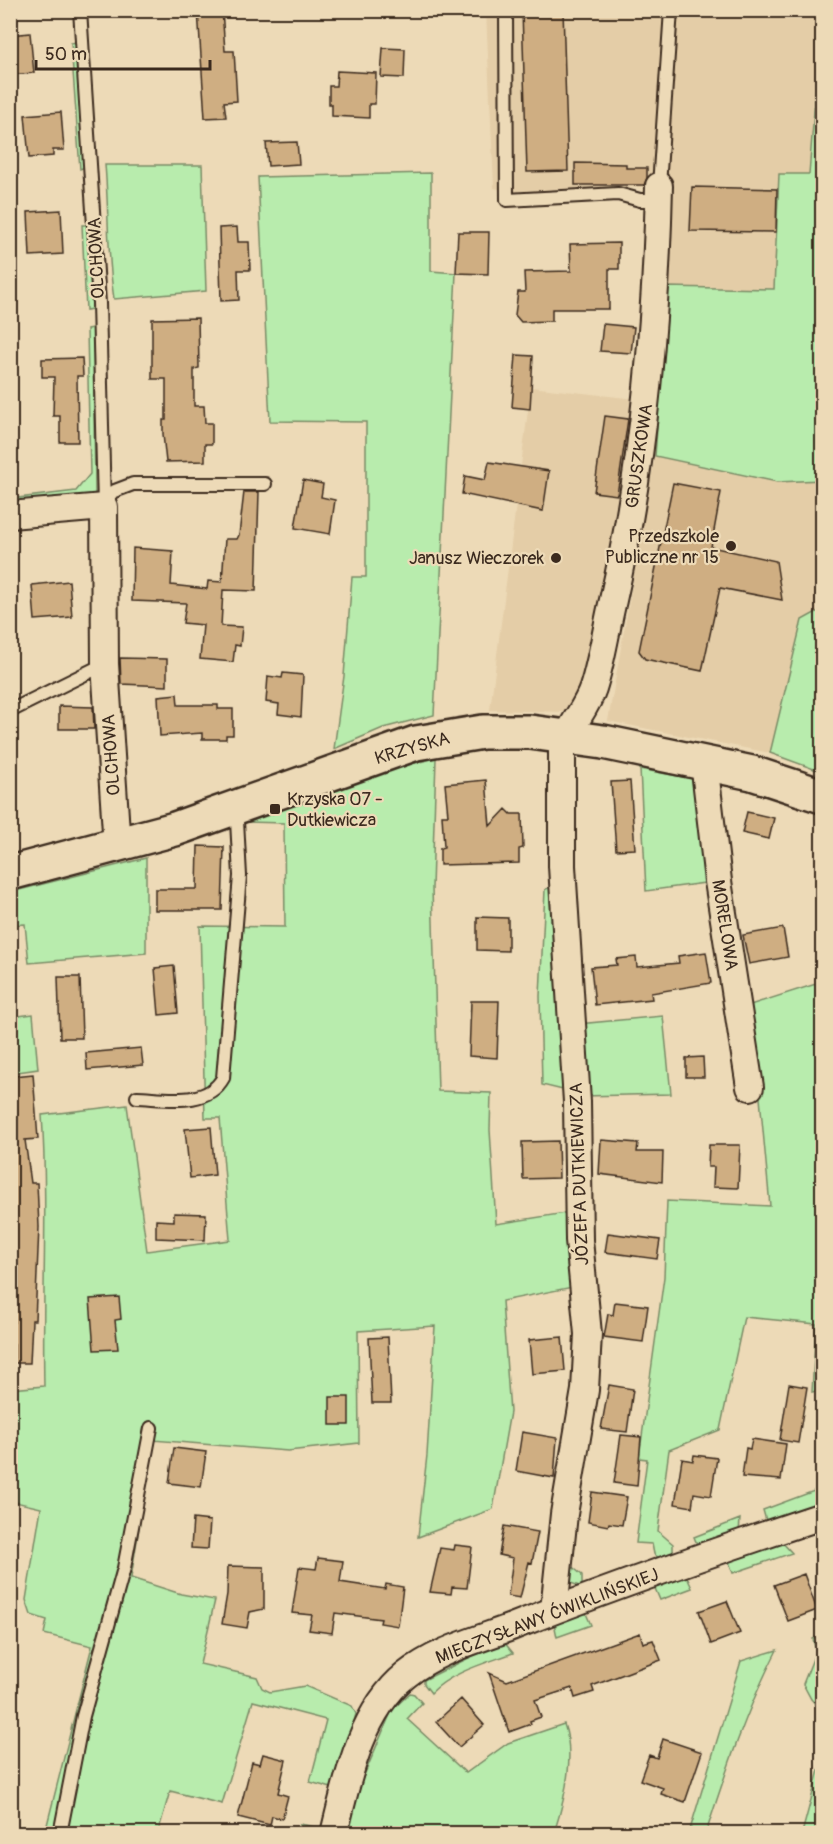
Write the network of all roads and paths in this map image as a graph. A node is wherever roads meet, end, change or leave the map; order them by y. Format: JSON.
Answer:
{"nodes":[{"id":1,"x":80,"y":10,"type":"edge"},
{"id":2,"x":506,"y":10,"type":"edge"},
{"id":3,"x":670,"y":10,"type":"edge"},
{"id":4,"x":659,"y":193,"type":"junction"},
{"id":5,"x":265,"y":484,"type":"dead end"},
{"id":6,"x":104,"y":507,"type":"junction"},
{"id":7,"x":10,"y":515,"type":"edge"},
{"id":8,"x":105,"y":664,"type":"junction"},
{"id":9,"x":10,"y":711,"type":"edge"},
{"id":10,"x":566,"y":736,"type":"junction"},
{"id":11,"x":704,"y":762,"type":"junction"},
{"id":12,"x":822,"y":796,"type":"edge"},
{"id":13,"x":232,"y":809,"type":"junction"},
{"id":14,"x":117,"y":847,"type":"junction"},
{"id":15,"x":10,"y":873,"type":"edge"},
{"id":16,"x":750,"y":1087,"type":"dead end"},
{"id":17,"x":136,"y":1097,"type":"dead end"},
{"id":18,"x":151,"y":1428,"type":"dead end"},
{"id":19,"x":822,"y":1516,"type":"edge"},
{"id":20,"x":554,"y":1610,"type":"junction"},
{"id":21,"x":60,"y":1833,"type":"edge"},
{"id":22,"x":334,"y":1833,"type":"edge"}],
"edges":[{"from":1,"to":6,"type":"lane","name":"OLCHOWA"},
{"from":2,"to":4,"type":"lane"},
{"from":3,"to":4,"type":"lane"},
{"from":4,"to":10,"type":"street","name":"GRUSZKOWA"},
{"from":5,"to":6,"type":"lane"},
{"from":6,"to":7,"type":"street"},
{"from":6,"to":8,"type":"street","name":"OLCHOWA"},
{"from":8,"to":9,"type":"lane"},
{"from":8,"to":14,"type":"street","name":"OLCHOWA"},
{"from":10,"to":11,"type":"street","name":"KRZYSKA"},
{"from":10,"to":13,"type":"street","name":"KRZYSKA"},
{"from":10,"to":20,"type":"street","name":"JÓZEFA DUTKIEWICZA"},
{"from":11,"to":12,"type":"street","name":"KRZYSKA"},
{"from":11,"to":16,"type":"street","name":"MORELOWA"},
{"from":13,"to":14,"type":"street","name":"KRZYSKA"},
{"from":13,"to":17,"type":"lane"},
{"from":14,"to":15,"type":"street","name":"KRZYSKA"},
{"from":18,"to":21,"type":"lane"},
{"from":19,"to":20,"type":"street","name":"MIECZYSŁAWY ĆWIKLIŃSKIEJ"},
{"from":20,"to":22,"type":"street","name":"MIECZYSŁAWY ĆWIKLIŃSKIEJ"}]}
